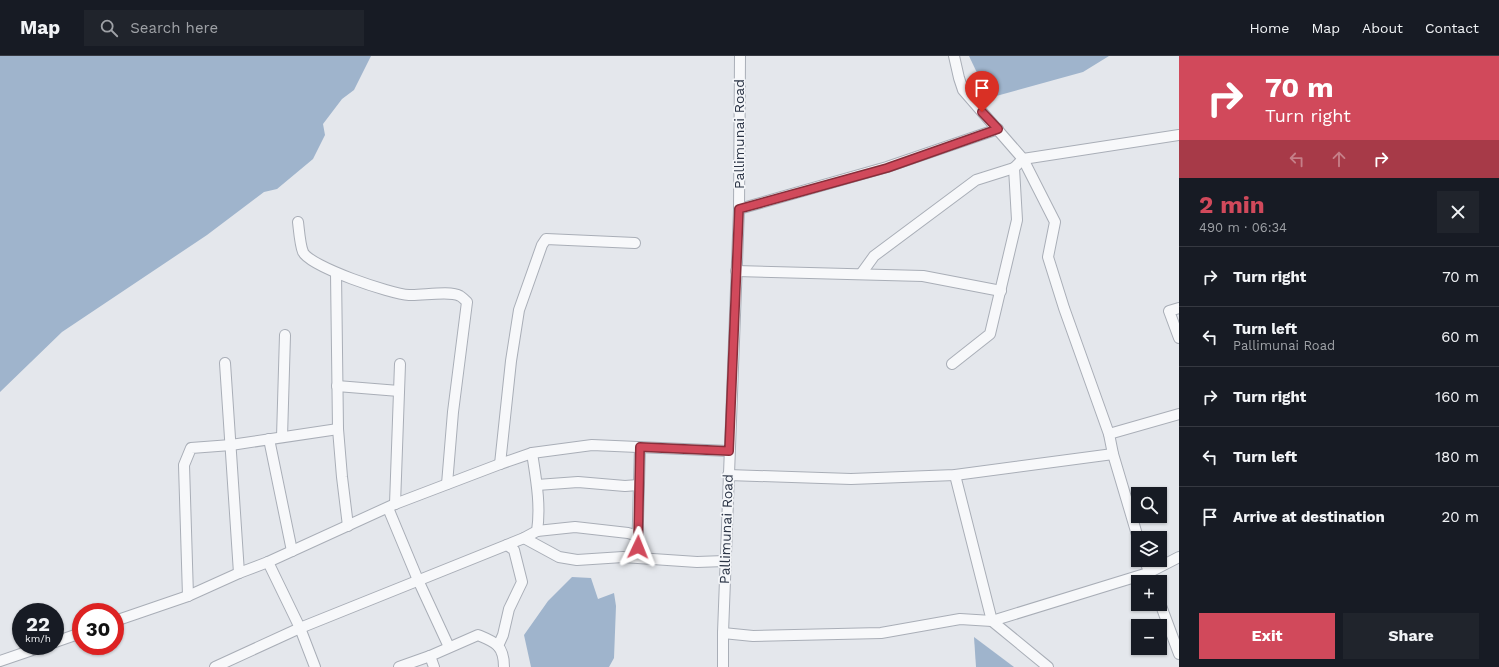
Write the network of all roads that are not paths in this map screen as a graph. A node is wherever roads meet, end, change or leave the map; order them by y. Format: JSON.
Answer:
{"nodes":[{"id":1,"x":740,"y":56,"type":"edge"},
{"id":2,"x":954,"y":56,"type":"edge"},
{"id":3,"x":998,"y":129,"type":"junction"},
{"id":4,"x":1179,"y":136,"type":"edge"},
{"id":5,"x":1023,"y":159,"type":"junction"},
{"id":6,"x":1014,"y":168,"type":"junction"},
{"id":7,"x":739,"y":209,"type":"junction"},
{"id":8,"x":298,"y":222,"type":"dead end"},
{"id":9,"x":635,"y":243,"type":"dead end"},
{"id":10,"x":736,"y":271,"type":"junction"},
{"id":11,"x":336,"y":273,"type":"junction"},
{"id":12,"x":861,"y":274,"type":"junction"},
{"id":13,"x":1001,"y":291,"type":"junction"},
{"id":14,"x":1179,"y":308,"type":"edge"},
{"id":15,"x":285,"y":335,"type":"dead end"},
{"id":16,"x":1179,"y":338,"type":"edge"},
{"id":17,"x":225,"y":363,"type":"dead end"},
{"id":18,"x":400,"y":364,"type":"dead end"},
{"id":19,"x":952,"y":364,"type":"dead end"},
{"id":20,"x":337,"y":386,"type":"junction"},
{"id":21,"x":399,"y":391,"type":"junction"},
{"id":22,"x":1179,"y":414,"type":"edge"},
{"id":23,"x":338,"y":429,"type":"junction"},
{"id":24,"x":1109,"y":434,"type":"junction"},
{"id":25,"x":282,"y":437,"type":"junction"},
{"id":26,"x":270,"y":439,"type":"junction"},
{"id":27,"x":231,"y":445,"type":"junction"},
{"id":28,"x":640,"y":447,"type":"junction"},
{"id":29,"x":729,"y":451,"type":"junction"},
{"id":30,"x":532,"y":453,"type":"junction"},
{"id":31,"x":1113,"y":454,"type":"junction"},
{"id":32,"x":500,"y":464,"type":"junction"},
{"id":33,"x":728,"y":475,"type":"junction"},
{"id":34,"x":955,"y":475,"type":"junction"},
{"id":35,"x":447,"y":484,"type":"junction"},
{"id":36,"x":537,"y":485,"type":"junction"},
{"id":37,"x":638,"y":485,"type":"junction"},
{"id":38,"x":391,"y":506,"type":"junction"},
{"id":39,"x":348,"y":526,"type":"junction"},
{"id":40,"x":537,"y":531,"type":"junction"},
{"id":41,"x":1136,"y":531,"type":"edge"},
{"id":42,"x":638,"y":536,"type":"junction"},
{"id":43,"x":524,"y":538,"type":"junction"},
{"id":44,"x":507,"y":545,"type":"junction"},
{"id":45,"x":292,"y":551,"type":"junction"},
{"id":46,"x":637,"y":557,"type":"junction"},
{"id":47,"x":1179,"y":557,"type":"edge"},
{"id":48,"x":725,"y":561,"type":"junction"},
{"id":49,"x":268,"y":562,"type":"junction"},
{"id":50,"x":239,"y":573,"type":"junction"},
{"id":51,"x":1153,"y":575,"type":"edge"},
{"id":52,"x":418,"y":580,"type":"junction"},
{"id":53,"x":1131,"y":582,"type":"edge"},
{"id":54,"x":188,"y":596,"type":"junction"},
{"id":55,"x":1163,"y":611,"type":"edge"},
{"id":56,"x":124,"y":618,"type":"edge"},
{"id":57,"x":992,"y":620,"type":"junction"},
{"id":58,"x":300,"y":628,"type":"junction"},
{"id":59,"x":723,"y":634,"type":"junction"},
{"id":60,"x":449,"y":647,"type":"junction"},
{"id":61,"x":499,"y":648,"type":"junction"},
{"id":62,"x":1179,"y":654,"type":"edge"},
{"id":63,"x":18,"y":655,"type":"edge"},
{"id":64,"x":430,"y":656,"type":"junction"},
{"id":65,"x":0,"y":661,"type":"edge"},
{"id":66,"x":504,"y":665,"type":"edge"},
{"id":67,"x":215,"y":667,"type":"edge"},
{"id":68,"x":315,"y":667,"type":"edge"},
{"id":69,"x":399,"y":667,"type":"edge"},
{"id":70,"x":434,"y":667,"type":"edge"},
{"id":71,"x":723,"y":667,"type":"edge"},
{"id":72,"x":1048,"y":667,"type":"edge"}],
"edges":[{"from":1,"to":7,"type":"street","name":"Pallimunai Road"},
{"from":2,"to":3,"type":"street"},
{"from":3,"to":5,"type":"street"},
{"from":3,"to":7,"type":"street"},
{"from":4,"to":5,"type":"street"},
{"from":5,"to":6,"type":"street"},
{"from":5,"to":24,"type":"street"},
{"from":6,"to":12,"type":"street"},
{"from":6,"to":13,"type":"street"},
{"from":7,"to":10,"type":"street","name":"Pallimunai Road"},
{"from":8,"to":11,"type":"street"},
{"from":9,"to":32,"type":"street"},
{"from":10,"to":12,"type":"street"},
{"from":10,"to":29,"type":"street","name":"Pallimunai Road"},
{"from":11,"to":20,"type":"street"},
{"from":11,"to":35,"type":"street"},
{"from":12,"to":13,"type":"street"},
{"from":13,"to":19,"type":"street"},
{"from":14,"to":16,"type":"street"},
{"from":15,"to":25,"type":"street"},
{"from":17,"to":27,"type":"street"},
{"from":18,"to":21,"type":"street"},
{"from":20,"to":21,"type":"street"},
{"from":20,"to":23,"type":"street"},
{"from":21,"to":38,"type":"street"},
{"from":22,"to":24,"type":"street"},
{"from":23,"to":25,"type":"street"},
{"from":23,"to":39,"type":"street"},
{"from":24,"to":31,"type":"street"},
{"from":25,"to":26,"type":"street"},
{"from":26,"to":27,"type":"street"},
{"from":26,"to":45,"type":"street"},
{"from":27,"to":50,"type":"street"},
{"from":27,"to":54,"type":"street"},
{"from":28,"to":29,"type":"street"},
{"from":28,"to":30,"type":"street"},
{"from":28,"to":37,"type":"street"},
{"from":29,"to":33,"type":"street","name":"Pallimunai Road"},
{"from":30,"to":32,"type":"street"},
{"from":30,"to":36,"type":"street"},
{"from":31,"to":34,"type":"street"},
{"from":31,"to":41,"type":"street"},
{"from":32,"to":35,"type":"street"},
{"from":33,"to":34,"type":"street"},
{"from":33,"to":48,"type":"street","name":"Pallimunai Road"},
{"from":34,"to":57,"type":"street"},
{"from":35,"to":38,"type":"street"},
{"from":36,"to":37,"type":"street"},
{"from":36,"to":40,"type":"street"},
{"from":37,"to":42,"type":"street"},
{"from":38,"to":39,"type":"street"},
{"from":38,"to":52,"type":"street"},
{"from":39,"to":45,"type":"street"},
{"from":40,"to":42,"type":"street"},
{"from":40,"to":43,"type":"street"},
{"from":42,"to":46,"type":"street"},
{"from":43,"to":44,"type":"street"},
{"from":43,"to":46,"type":"street"},
{"from":44,"to":52,"type":"street"},
{"from":44,"to":61,"type":"street"},
{"from":45,"to":49,"type":"street"},
{"from":46,"to":48,"type":"street"},
{"from":47,"to":51,"type":"street"},
{"from":48,"to":59,"type":"street","name":"Pallimunai Road"},
{"from":49,"to":50,"type":"street"},
{"from":49,"to":58,"type":"street"},
{"from":50,"to":54,"type":"street"},
{"from":52,"to":58,"type":"street"},
{"from":52,"to":60,"type":"street"},
{"from":53,"to":57,"type":"street"},
{"from":54,"to":56,"type":"street"},
{"from":55,"to":62,"type":"street"},
{"from":57,"to":59,"type":"street"},
{"from":57,"to":72,"type":"street"},
{"from":58,"to":67,"type":"street"},
{"from":58,"to":68,"type":"street"},
{"from":59,"to":71,"type":"street","name":"Pallimunai Road"},
{"from":60,"to":61,"type":"street"},
{"from":60,"to":64,"type":"street"},
{"from":61,"to":66,"type":"street"},
{"from":63,"to":65,"type":"street"},
{"from":64,"to":69,"type":"street"},
{"from":64,"to":70,"type":"street"}]}
